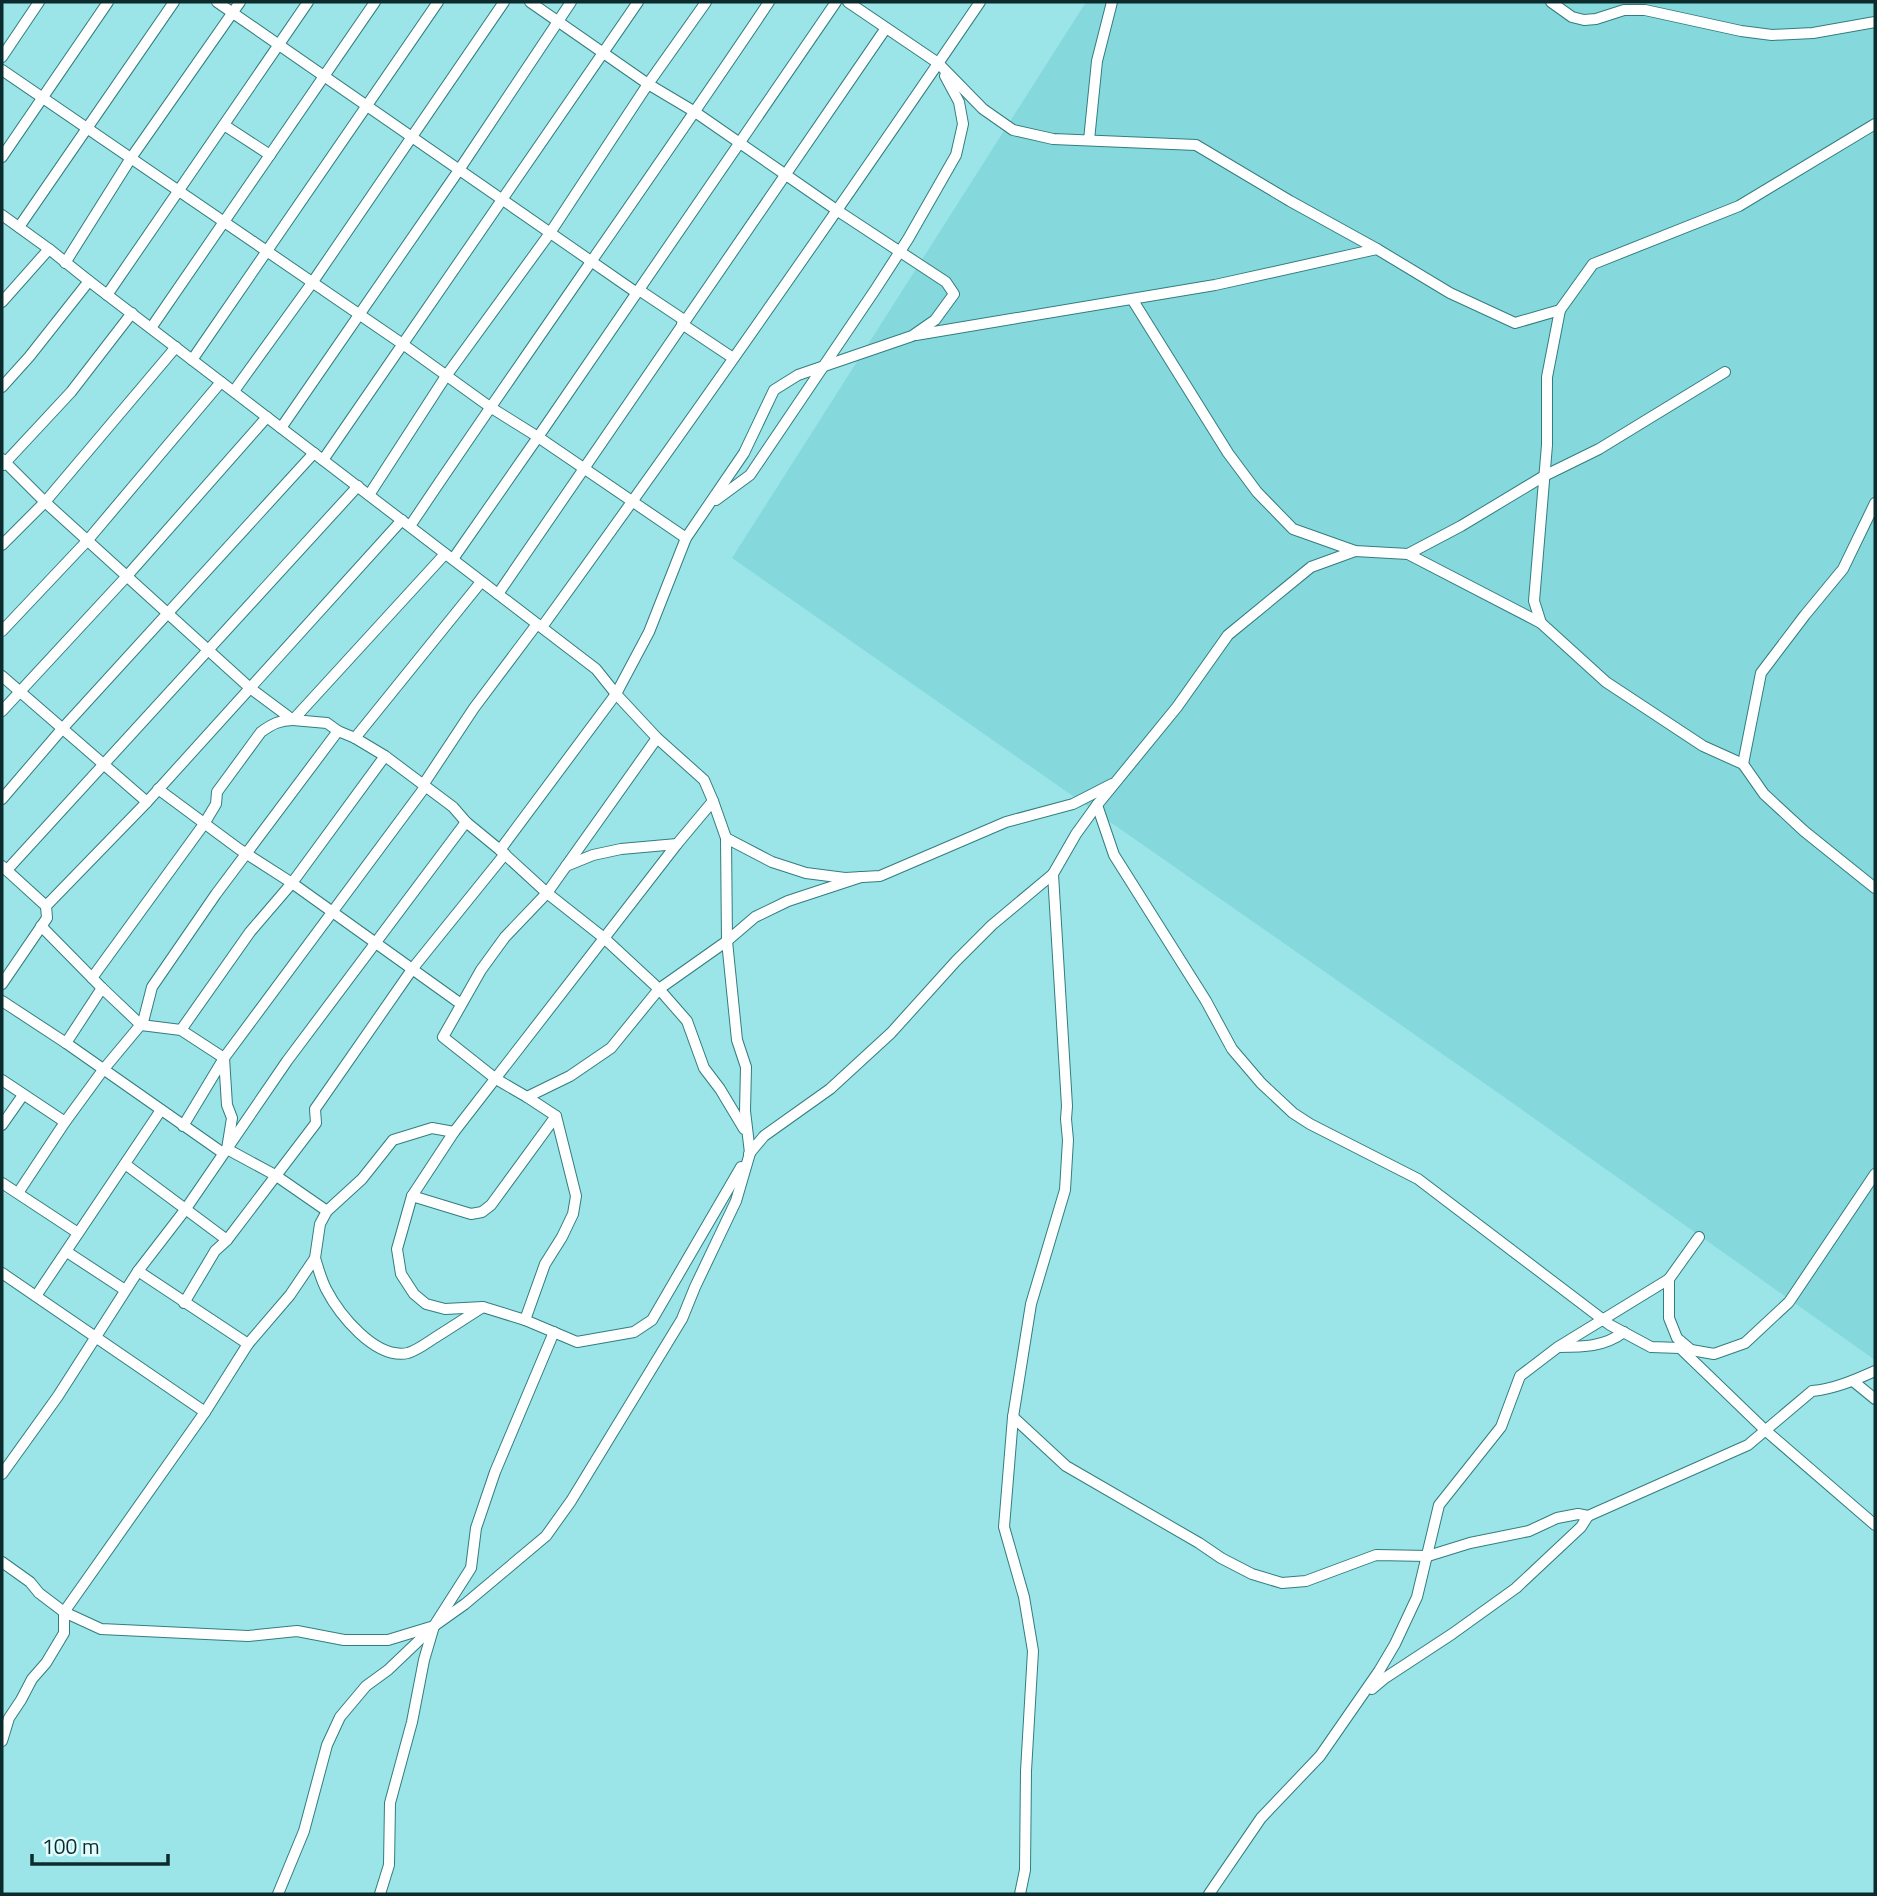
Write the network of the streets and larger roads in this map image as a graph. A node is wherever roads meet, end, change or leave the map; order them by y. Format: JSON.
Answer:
{"nodes":[{"id":1,"x":39,"y":2,"type":"edge"},
{"id":2,"x":108,"y":2,"type":"edge"},
{"id":3,"x":174,"y":2,"type":"edge"},
{"id":4,"x":217,"y":2,"type":"edge"},
{"id":5,"x":240,"y":2,"type":"edge"},
{"id":6,"x":308,"y":2,"type":"edge"},
{"id":7,"x":375,"y":2,"type":"edge"},
{"id":8,"x":438,"y":2,"type":"edge"},
{"id":9,"x":504,"y":2,"type":"edge"},
{"id":10,"x":530,"y":2,"type":"edge"},
{"id":11,"x":571,"y":2,"type":"edge"},
{"id":12,"x":638,"y":2,"type":"edge"},
{"id":13,"x":706,"y":2,"type":"edge"},
{"id":14,"x":769,"y":2,"type":"edge"},
{"id":15,"x":836,"y":2,"type":"edge"},
{"id":16,"x":848,"y":2,"type":"edge"},
{"id":17,"x":981,"y":2,"type":"edge"},
{"id":18,"x":1112,"y":2,"type":"edge"},
{"id":19,"x":1551,"y":2,"type":"edge"},
{"id":20,"x":232,"y":12,"type":"junction"},
{"id":21,"x":558,"y":21,"type":"junction"},
{"id":22,"x":1875,"y":22,"type":"edge"},
{"id":23,"x":886,"y":28,"type":"junction"},
{"id":24,"x":279,"y":45,"type":"junction"},
{"id":25,"x":603,"y":53,"type":"junction"},
{"id":26,"x":2,"y":57,"type":"edge"},
{"id":27,"x":938,"y":63,"type":"junction"},
{"id":28,"x":2,"y":69,"type":"edge"},
{"id":29,"x":324,"y":76,"type":"junction"},
{"id":30,"x":648,"y":84,"type":"junction"},
{"id":31,"x":43,"y":97,"type":"junction"},
{"id":32,"x":367,"y":106,"type":"junction"},
{"id":33,"x":695,"y":112,"type":"junction"},
{"id":34,"x":1875,"y":124,"type":"edge"},
{"id":35,"x":224,"y":125,"type":"junction"},
{"id":36,"x":88,"y":128,"type":"junction"},
{"id":37,"x":412,"y":137,"type":"junction"},
{"id":38,"x":1089,"y":141,"type":"junction"},
{"id":39,"x":739,"y":143,"type":"junction"},
{"id":40,"x":270,"y":155,"type":"junction"},
{"id":41,"x":2,"y":157,"type":"edge"},
{"id":42,"x":131,"y":158,"type":"junction"},
{"id":43,"x":459,"y":170,"type":"junction"},
{"id":44,"x":786,"y":175,"type":"junction"},
{"id":45,"x":179,"y":191,"type":"junction"},
{"id":46,"x":503,"y":200,"type":"junction"},
{"id":47,"x":838,"y":211,"type":"junction"},
{"id":48,"x":2,"y":216,"type":"edge"},
{"id":49,"x":225,"y":222,"type":"junction"},
{"id":50,"x":19,"y":227,"type":"junction"},
{"id":51,"x":550,"y":233,"type":"junction"},
{"id":52,"x":49,"y":249,"type":"junction"},
{"id":53,"x":1377,"y":249,"type":"junction"},
{"id":54,"x":267,"y":251,"type":"junction"},
{"id":55,"x":900,"y":251,"type":"junction"},
{"id":56,"x":591,"y":261,"type":"junction"},
{"id":57,"x":65,"y":262,"type":"junction"},
{"id":58,"x":89,"y":281,"type":"junction"},
{"id":59,"x":312,"y":282,"type":"junction"},
{"id":60,"x":638,"y":291,"type":"junction"},
{"id":61,"x":107,"y":295,"type":"junction"},
{"id":62,"x":1132,"y":299,"type":"junction"},
{"id":63,"x":2,"y":302,"type":"edge"},
{"id":64,"x":1560,"y":310,"type":"junction"},
{"id":65,"x":132,"y":313,"type":"junction"},
{"id":66,"x":360,"y":315,"type":"junction"},
{"id":67,"x":683,"y":322,"type":"junction"},
{"id":68,"x":151,"y":328,"type":"junction"},
{"id":69,"x":912,"y":336,"type":"junction"},
{"id":70,"x":404,"y":345,"type":"junction"},
{"id":71,"x":176,"y":347,"type":"junction"},
{"id":72,"x":733,"y":358,"type":"junction"},
{"id":73,"x":192,"y":360,"type":"junction"},
{"id":74,"x":824,"y":366,"type":"junction"},
{"id":75,"x":1725,"y":372,"type":"dead end"},
{"id":76,"x":446,"y":376,"type":"junction"},
{"id":77,"x":221,"y":382,"type":"junction"},
{"id":78,"x":2,"y":387,"type":"edge"},
{"id":79,"x":234,"y":391,"type":"junction"},
{"id":80,"x":490,"y":407,"type":"junction"},
{"id":81,"x":267,"y":417,"type":"junction"},
{"id":82,"x":281,"y":428,"type":"junction"},
{"id":83,"x":538,"y":438,"type":"junction"},
{"id":84,"x":314,"y":453,"type":"junction"},
{"id":85,"x":323,"y":460,"type":"junction"},
{"id":86,"x":3,"y":462,"type":"edge"},
{"id":87,"x":584,"y":469,"type":"junction"},
{"id":88,"x":1544,"y":477,"type":"junction"},
{"id":89,"x":358,"y":486,"type":"junction"},
{"id":90,"x":369,"y":495,"type":"junction"},
{"id":91,"x":45,"y":502,"type":"junction"},
{"id":92,"x":633,"y":502,"type":"junction"},
{"id":93,"x":1875,"y":503,"type":"edge"},
{"id":94,"x":708,"y":507,"type":"junction"},
{"id":95,"x":406,"y":523,"type":"junction"},
{"id":96,"x":686,"y":538,"type":"junction"},
{"id":97,"x":87,"y":541,"type":"junction"},
{"id":98,"x":2,"y":545,"type":"edge"},
{"id":99,"x":1355,"y":551,"type":"junction"},
{"id":100,"x":1408,"y":554,"type":"junction"},
{"id":101,"x":449,"y":556,"type":"junction"},
{"id":102,"x":127,"y":576,"type":"junction"},
{"id":103,"x":481,"y":582,"type":"junction"},
{"id":104,"x":498,"y":594,"type":"junction"},
{"id":105,"x":168,"y":615,"type":"junction"},
{"id":106,"x":1541,"y":623,"type":"junction"},
{"id":107,"x":540,"y":626,"type":"junction"},
{"id":108,"x":2,"y":631,"type":"edge"},
{"id":109,"x":208,"y":650,"type":"junction"},
{"id":110,"x":2,"y":676,"type":"edge"},
{"id":111,"x":250,"y":688,"type":"junction"},
{"id":112,"x":21,"y":691,"type":"junction"},
{"id":113,"x":616,"y":694,"type":"junction"},
{"id":114,"x":2,"y":711,"type":"edge"},
{"id":115,"x":293,"y":720,"type":"junction"},
{"id":116,"x":62,"y":729,"type":"junction"},
{"id":117,"x":338,"y":731,"type":"junction"},
{"id":118,"x":355,"y":738,"type":"junction"},
{"id":119,"x":657,"y":738,"type":"junction"},
{"id":120,"x":385,"y":756,"type":"junction"},
{"id":121,"x":1743,"y":764,"type":"junction"},
{"id":122,"x":104,"y":765,"type":"junction"},
{"id":123,"x":1115,"y":782,"type":"junction"},
{"id":124,"x":424,"y":786,"type":"junction"},
{"id":125,"x":158,"y":789,"type":"junction"},
{"id":126,"x":2,"y":799,"type":"edge"},
{"id":127,"x":713,"y":801,"type":"junction"},
{"id":128,"x":146,"y":802,"type":"junction"},
{"id":129,"x":1097,"y":805,"type":"junction"},
{"id":130,"x":466,"y":822,"type":"junction"},
{"id":131,"x":204,"y":824,"type":"junction"},
{"id":132,"x":726,"y":838,"type":"junction"},
{"id":133,"x":677,"y":844,"type":"junction"},
{"id":134,"x":503,"y":852,"type":"junction"},
{"id":135,"x":247,"y":854,"type":"junction"},
{"id":136,"x":565,"y":867,"type":"junction"},
{"id":137,"x":4,"y":868,"type":"edge"},
{"id":138,"x":1054,"y":874,"type":"junction"},
{"id":139,"x":861,"y":877,"type":"junction"},
{"id":140,"x":292,"y":883,"type":"junction"},
{"id":141,"x":1875,"y":888,"type":"edge"},
{"id":142,"x":547,"y":893,"type":"junction"},
{"id":143,"x":46,"y":906,"type":"junction"},
{"id":144,"x":332,"y":912,"type":"junction"},
{"id":145,"x":41,"y":926,"type":"junction"},
{"id":146,"x":604,"y":938,"type":"junction"},
{"id":147,"x":727,"y":941,"type":"junction"},
{"id":148,"x":376,"y":942,"type":"junction"},
{"id":149,"x":413,"y":968,"type":"junction"},
{"id":150,"x":92,"y":978,"type":"junction"},
{"id":151,"x":2,"y":984,"type":"edge"},
{"id":152,"x":102,"y":988,"type":"junction"},
{"id":153,"x":659,"y":989,"type":"junction"},
{"id":154,"x":2,"y":1001,"type":"edge"},
{"id":155,"x":461,"y":1004,"type":"junction"},
{"id":156,"x":141,"y":1025,"type":"junction"},
{"id":157,"x":181,"y":1030,"type":"junction"},
{"id":158,"x":66,"y":1043,"type":"junction"},
{"id":159,"x":224,"y":1058,"type":"junction"},
{"id":160,"x":103,"y":1070,"type":"junction"},
{"id":161,"x":496,"y":1079,"type":"junction"},
{"id":162,"x":2,"y":1080,"type":"edge"},
{"id":163,"x":23,"y":1095,"type":"junction"},
{"id":164,"x":527,"y":1097,"type":"junction"},
{"id":165,"x":161,"y":1110,"type":"junction"},
{"id":166,"x":556,"y":1116,"type":"junction"},
{"id":167,"x":65,"y":1122,"type":"junction"},
{"id":168,"x":2,"y":1125,"type":"edge"},
{"id":169,"x":183,"y":1126,"type":"junction"},
{"id":170,"x":454,"y":1132,"type":"junction"},
{"id":171,"x":746,"y":1133,"type":"junction"},
{"id":172,"x":225,"y":1151,"type":"junction"},
{"id":173,"x":750,"y":1153,"type":"junction"},
{"id":174,"x":125,"y":1164,"type":"junction"},
{"id":175,"x":1875,"y":1174,"type":"edge"},
{"id":176,"x":275,"y":1175,"type":"junction"},
{"id":177,"x":2,"y":1183,"type":"edge"},
{"id":178,"x":18,"y":1193,"type":"junction"},
{"id":179,"x":412,"y":1196,"type":"junction"},
{"id":180,"x":186,"y":1210,"type":"junction"},
{"id":181,"x":327,"y":1211,"type":"junction"},
{"id":182,"x":78,"y":1233,"type":"junction"},
{"id":183,"x":1699,"y":1237,"type":"dead end"},
{"id":184,"x":227,"y":1240,"type":"junction"},
{"id":185,"x":66,"y":1252,"type":"junction"},
{"id":186,"x":315,"y":1258,"type":"junction"},
{"id":187,"x":138,"y":1271,"type":"junction"},
{"id":188,"x":2,"y":1273,"type":"edge"},
{"id":189,"x":1669,"y":1279,"type":"junction"},
{"id":190,"x":125,"y":1290,"type":"junction"},
{"id":191,"x":36,"y":1296,"type":"junction"},
{"id":192,"x":184,"y":1303,"type":"junction"},
{"id":193,"x":483,"y":1307,"type":"junction"},
{"id":194,"x":525,"y":1320,"type":"junction"},
{"id":195,"x":1603,"y":1320,"type":"junction"},
{"id":196,"x":554,"y":1332,"type":"junction"},
{"id":197,"x":1624,"y":1332,"type":"junction"},
{"id":198,"x":97,"y":1337,"type":"junction"},
{"id":199,"x":248,"y":1344,"type":"junction"},
{"id":200,"x":1558,"y":1347,"type":"junction"},
{"id":201,"x":1685,"y":1349,"type":"junction"},
{"id":202,"x":1875,"y":1371,"type":"edge"},
{"id":203,"x":1853,"y":1381,"type":"junction"},
{"id":204,"x":1875,"y":1399,"type":"edge"},
{"id":205,"x":205,"y":1412,"type":"junction"},
{"id":206,"x":1013,"y":1417,"type":"junction"},
{"id":207,"x":1765,"y":1430,"type":"junction"},
{"id":208,"x":2,"y":1474,"type":"edge"},
{"id":209,"x":1588,"y":1516,"type":"junction"},
{"id":210,"x":1875,"y":1525,"type":"edge"},
{"id":211,"x":1428,"y":1556,"type":"junction"},
{"id":212,"x":2,"y":1562,"type":"edge"},
{"id":213,"x":64,"y":1612,"type":"junction"},
{"id":214,"x":434,"y":1626,"type":"junction"},
{"id":215,"x":1363,"y":1696,"type":"junction"},
{"id":216,"x":2,"y":1741,"type":"edge"},
{"id":217,"x":278,"y":1894,"type":"edge"},
{"id":218,"x":380,"y":1894,"type":"edge"},
{"id":219,"x":1020,"y":1894,"type":"edge"},
{"id":220,"x":1209,"y":1894,"type":"edge"}],
"edges":[{"from":1,"to":26,"type":"street"},
{"from":2,"to":31,"type":"street"},
{"from":3,"to":36,"type":"street"},
{"from":4,"to":20,"type":"street"},
{"from":5,"to":20,"type":"street"},
{"from":6,"to":24,"type":"street"},
{"from":7,"to":29,"type":"street"},
{"from":8,"to":32,"type":"street"},
{"from":9,"to":37,"type":"street"},
{"from":10,"to":21,"type":"street"},
{"from":11,"to":21,"type":"street"},
{"from":12,"to":25,"type":"street"},
{"from":13,"to":30,"type":"street"},
{"from":14,"to":33,"type":"street"},
{"from":15,"to":39,"type":"street"},
{"from":16,"to":23,"type":"street"},
{"from":17,"to":27,"type":"street"},
{"from":18,"to":38,"type":"street"},
{"from":19,"to":22,"type":"street"},
{"from":20,"to":24,"type":"street"},
{"from":20,"to":42,"type":"street"},
{"from":21,"to":25,"type":"street"},
{"from":21,"to":43,"type":"street"},
{"from":23,"to":27,"type":"street"},
{"from":23,"to":44,"type":"street"},
{"from":24,"to":29,"type":"street"},
{"from":24,"to":35,"type":"street"},
{"from":25,"to":30,"type":"street"},
{"from":25,"to":46,"type":"street"},
{"from":27,"to":38,"type":"street"},
{"from":27,"to":47,"type":"street"},
{"from":27,"to":55,"type":"street"},
{"from":28,"to":31,"type":"street"},
{"from":29,"to":32,"type":"street"},
{"from":29,"to":40,"type":"street"},
{"from":30,"to":33,"type":"street"},
{"from":30,"to":51,"type":"street"},
{"from":31,"to":36,"type":"street"},
{"from":31,"to":41,"type":"street"},
{"from":32,"to":37,"type":"street"},
{"from":32,"to":54,"type":"street"},
{"from":33,"to":39,"type":"street"},
{"from":33,"to":56,"type":"street"},
{"from":34,"to":64,"type":"street"},
{"from":35,"to":40,"type":"street"},
{"from":35,"to":45,"type":"street"},
{"from":36,"to":42,"type":"street"},
{"from":36,"to":50,"type":"street"},
{"from":37,"to":43,"type":"street"},
{"from":37,"to":59,"type":"street"},
{"from":38,"to":53,"type":"street"},
{"from":39,"to":44,"type":"street"},
{"from":39,"to":60,"type":"street"},
{"from":40,"to":49,"type":"street"},
{"from":42,"to":45,"type":"street"},
{"from":42,"to":57,"type":"street"},
{"from":43,"to":46,"type":"street"},
{"from":43,"to":66,"type":"street"},
{"from":44,"to":47,"type":"street"},
{"from":44,"to":67,"type":"street"},
{"from":45,"to":49,"type":"street"},
{"from":45,"to":61,"type":"street"},
{"from":46,"to":51,"type":"street"},
{"from":46,"to":70,"type":"street"},
{"from":47,"to":55,"type":"street"},
{"from":47,"to":72,"type":"street"},
{"from":48,"to":50,"type":"street"},
{"from":49,"to":54,"type":"street"},
{"from":49,"to":68,"type":"street"},
{"from":50,"to":52,"type":"street"},
{"from":51,"to":56,"type":"street"},
{"from":51,"to":76,"type":"street"},
{"from":52,"to":57,"type":"street"},
{"from":52,"to":63,"type":"street"},
{"from":53,"to":62,"type":"street"},
{"from":53,"to":64,"type":"street"},
{"from":54,"to":59,"type":"street"},
{"from":54,"to":73,"type":"street"},
{"from":55,"to":69,"type":"street"},
{"from":55,"to":74,"type":"street"},
{"from":56,"to":60,"type":"street"},
{"from":56,"to":80,"type":"street"},
{"from":57,"to":58,"type":"street"},
{"from":58,"to":61,"type":"street"},
{"from":58,"to":78,"type":"street"},
{"from":59,"to":66,"type":"street"},
{"from":59,"to":79,"type":"street"},
{"from":60,"to":67,"type":"street"},
{"from":60,"to":83,"type":"street"},
{"from":61,"to":65,"type":"street"},
{"from":62,"to":69,"type":"street"},
{"from":62,"to":99,"type":"street"},
{"from":64,"to":88,"type":"street"},
{"from":65,"to":68,"type":"street"},
{"from":65,"to":86,"type":"street"},
{"from":66,"to":70,"type":"street"},
{"from":66,"to":82,"type":"street"},
{"from":67,"to":72,"type":"street"},
{"from":67,"to":87,"type":"street"},
{"from":68,"to":71,"type":"street"},
{"from":69,"to":74,"type":"street"},
{"from":70,"to":76,"type":"street"},
{"from":70,"to":85,"type":"street"},
{"from":71,"to":73,"type":"street"},
{"from":71,"to":91,"type":"street"},
{"from":72,"to":92,"type":"street"},
{"from":73,"to":77,"type":"street"},
{"from":74,"to":94,"type":"street"},
{"from":74,"to":94,"type":"street"},
{"from":75,"to":88,"type":"street"},
{"from":76,"to":80,"type":"street"},
{"from":76,"to":90,"type":"street"},
{"from":77,"to":79,"type":"street"},
{"from":77,"to":97,"type":"street"},
{"from":79,"to":81,"type":"street"},
{"from":80,"to":83,"type":"street"},
{"from":80,"to":95,"type":"street"},
{"from":81,"to":82,"type":"street"},
{"from":81,"to":102,"type":"street"},
{"from":82,"to":84,"type":"street"},
{"from":83,"to":87,"type":"street"},
{"from":83,"to":101,"type":"street"},
{"from":84,"to":85,"type":"street"},
{"from":84,"to":105,"type":"street"},
{"from":85,"to":89,"type":"street"},
{"from":86,"to":91,"type":"street"},
{"from":87,"to":92,"type":"street"},
{"from":87,"to":104,"type":"street"},
{"from":88,"to":100,"type":"street"},
{"from":88,"to":106,"type":"street"},
{"from":89,"to":90,"type":"street"},
{"from":89,"to":109,"type":"street"},
{"from":90,"to":95,"type":"street"},
{"from":91,"to":97,"type":"street"},
{"from":91,"to":98,"type":"street"},
{"from":92,"to":96,"type":"street"},
{"from":92,"to":107,"type":"street"},
{"from":93,"to":121,"type":"street"},
{"from":94,"to":96,"type":"street"},
{"from":95,"to":101,"type":"street"},
{"from":95,"to":111,"type":"street"},
{"from":96,"to":113,"type":"street"},
{"from":97,"to":102,"type":"street"},
{"from":97,"to":108,"type":"street"},
{"from":99,"to":100,"type":"street"},
{"from":99,"to":123,"type":"street"},
{"from":100,"to":106,"type":"street"},
{"from":101,"to":103,"type":"street"},
{"from":101,"to":115,"type":"street"},
{"from":102,"to":105,"type":"street"},
{"from":102,"to":112,"type":"street"},
{"from":103,"to":104,"type":"street"},
{"from":103,"to":118,"type":"street"},
{"from":104,"to":107,"type":"street"},
{"from":105,"to":109,"type":"street"},
{"from":105,"to":116,"type":"street"},
{"from":106,"to":121,"type":"street"},
{"from":107,"to":113,"type":"street"},
{"from":107,"to":124,"type":"street"},
{"from":109,"to":111,"type":"street"},
{"from":109,"to":122,"type":"street"},
{"from":110,"to":112,"type":"street"},
{"from":111,"to":115,"type":"street"},
{"from":111,"to":125,"type":"street"},
{"from":112,"to":114,"type":"street"},
{"from":112,"to":116,"type":"street"},
{"from":113,"to":119,"type":"street"},
{"from":113,"to":134,"type":"street"},
{"from":115,"to":117,"type":"street"},
{"from":115,"to":131,"type":"street"},
{"from":116,"to":122,"type":"street"},
{"from":116,"to":126,"type":"street"},
{"from":117,"to":118,"type":"street"},
{"from":117,"to":135,"type":"street"},
{"from":118,"to":120,"type":"street"},
{"from":119,"to":127,"type":"street"},
{"from":119,"to":136,"type":"street"},
{"from":120,"to":124,"type":"street"},
{"from":120,"to":140,"type":"street"},
{"from":121,"to":141,"type":"street"},
{"from":122,"to":128,"type":"street"},
{"from":122,"to":137,"type":"street"},
{"from":123,"to":129,"type":"street"},
{"from":123,"to":139,"type":"street"},
{"from":124,"to":130,"type":"street"},
{"from":124,"to":144,"type":"street"},
{"from":125,"to":128,"type":"street"},
{"from":125,"to":131,"type":"street"},
{"from":127,"to":132,"type":"street"},
{"from":127,"to":133,"type":"street"},
{"from":128,"to":143,"type":"street"},
{"from":129,"to":138,"type":"street"},
{"from":129,"to":195,"type":"street"},
{"from":130,"to":134,"type":"street"},
{"from":130,"to":148,"type":"street"},
{"from":131,"to":135,"type":"street"},
{"from":131,"to":150,"type":"street"},
{"from":132,"to":139,"type":"street"},
{"from":132,"to":147,"type":"street"},
{"from":133,"to":136,"type":"street"},
{"from":133,"to":146,"type":"street"},
{"from":134,"to":142,"type":"street"},
{"from":134,"to":149,"type":"street"},
{"from":135,"to":140,"type":"street"},
{"from":135,"to":156,"type":"street"},
{"from":136,"to":142,"type":"street"},
{"from":137,"to":143,"type":"street"},
{"from":138,"to":173,"type":"street"},
{"from":138,"to":206,"type":"street"},
{"from":139,"to":147,"type":"street"},
{"from":140,"to":144,"type":"street"},
{"from":140,"to":157,"type":"street"},
{"from":142,"to":146,"type":"street"},
{"from":142,"to":155,"type":"street"},
{"from":143,"to":145,"type":"street"},
{"from":144,"to":148,"type":"street"},
{"from":144,"to":159,"type":"street"},
{"from":145,"to":150,"type":"street"},
{"from":145,"to":151,"type":"street"},
{"from":146,"to":153,"type":"street"},
{"from":146,"to":161,"type":"street"},
{"from":147,"to":153,"type":"street"},
{"from":147,"to":171,"type":"street"},
{"from":148,"to":149,"type":"street"},
{"from":148,"to":172,"type":"street"},
{"from":149,"to":155,"type":"street"},
{"from":149,"to":176,"type":"street"},
{"from":150,"to":152,"type":"street"},
{"from":152,"to":156,"type":"street"},
{"from":152,"to":158,"type":"street"},
{"from":153,"to":164,"type":"street"},
{"from":153,"to":171,"type":"street"},
{"from":154,"to":158,"type":"street"},
{"from":155,"to":161,"type":"street"},
{"from":156,"to":157,"type":"street"},
{"from":156,"to":160,"type":"street"},
{"from":157,"to":159,"type":"street"},
{"from":158,"to":160,"type":"street"},
{"from":159,"to":169,"type":"street"},
{"from":159,"to":172,"type":"street"},
{"from":160,"to":165,"type":"street"},
{"from":160,"to":167,"type":"street"},
{"from":161,"to":164,"type":"street"},
{"from":161,"to":170,"type":"street"},
{"from":162,"to":163,"type":"street"},
{"from":163,"to":167,"type":"street"},
{"from":163,"to":168,"type":"street"},
{"from":164,"to":166,"type":"street"},
{"from":165,"to":169,"type":"street"},
{"from":165,"to":174,"type":"street"},
{"from":166,"to":179,"type":"street"},
{"from":166,"to":194,"type":"street"},
{"from":167,"to":178,"type":"street"},
{"from":169,"to":172,"type":"street"},
{"from":170,"to":179,"type":"street"},
{"from":170,"to":181,"type":"street"},
{"from":171,"to":173,"type":"street"},
{"from":172,"to":176,"type":"street"},
{"from":172,"to":180,"type":"street"},
{"from":173,"to":196,"type":"street"},
{"from":173,"to":214,"type":"street"},
{"from":174,"to":180,"type":"street"},
{"from":174,"to":182,"type":"street"},
{"from":175,"to":201,"type":"street"},
{"from":176,"to":181,"type":"street"},
{"from":176,"to":184,"type":"street"},
{"from":177,"to":178,"type":"street"},
{"from":178,"to":182,"type":"street"},
{"from":179,"to":193,"type":"street"},
{"from":180,"to":184,"type":"street"},
{"from":180,"to":187,"type":"street"},
{"from":181,"to":186,"type":"street"},
{"from":182,"to":185,"type":"street"},
{"from":183,"to":189,"type":"street"},
{"from":184,"to":192,"type":"street"},
{"from":185,"to":190,"type":"street"},
{"from":185,"to":191,"type":"street"},
{"from":186,"to":193,"type":"street"},
{"from":186,"to":199,"type":"street"},
{"from":187,"to":190,"type":"street"},
{"from":187,"to":192,"type":"street"},
{"from":188,"to":191,"type":"street"},
{"from":189,"to":195,"type":"street"},
{"from":189,"to":201,"type":"street"},
{"from":190,"to":198,"type":"street"},
{"from":191,"to":198,"type":"street"},
{"from":192,"to":199,"type":"street"},
{"from":193,"to":194,"type":"street"},
{"from":194,"to":196,"type":"street"},
{"from":195,"to":197,"type":"street"},
{"from":195,"to":200,"type":"street"},
{"from":196,"to":214,"type":"street"},
{"from":197,"to":200,"type":"street"},
{"from":197,"to":201,"type":"street"},
{"from":198,"to":205,"type":"street"},
{"from":198,"to":208,"type":"street"},
{"from":199,"to":205,"type":"street"},
{"from":200,"to":211,"type":"street"},
{"from":201,"to":207,"type":"street"},
{"from":202,"to":203,"type":"street"},
{"from":203,"to":204,"type":"street"},
{"from":203,"to":207,"type":"street"},
{"from":205,"to":213,"type":"street"},
{"from":206,"to":211,"type":"street"},
{"from":206,"to":219,"type":"street"},
{"from":207,"to":209,"type":"street"},
{"from":207,"to":210,"type":"street"},
{"from":209,"to":211,"type":"street"},
{"from":209,"to":215,"type":"street"},
{"from":211,"to":215,"type":"street"},
{"from":212,"to":213,"type":"street"},
{"from":213,"to":214,"type":"street"},
{"from":213,"to":216,"type":"street"},
{"from":214,"to":217,"type":"street"},
{"from":214,"to":218,"type":"street"},
{"from":215,"to":220,"type":"street"}]}
